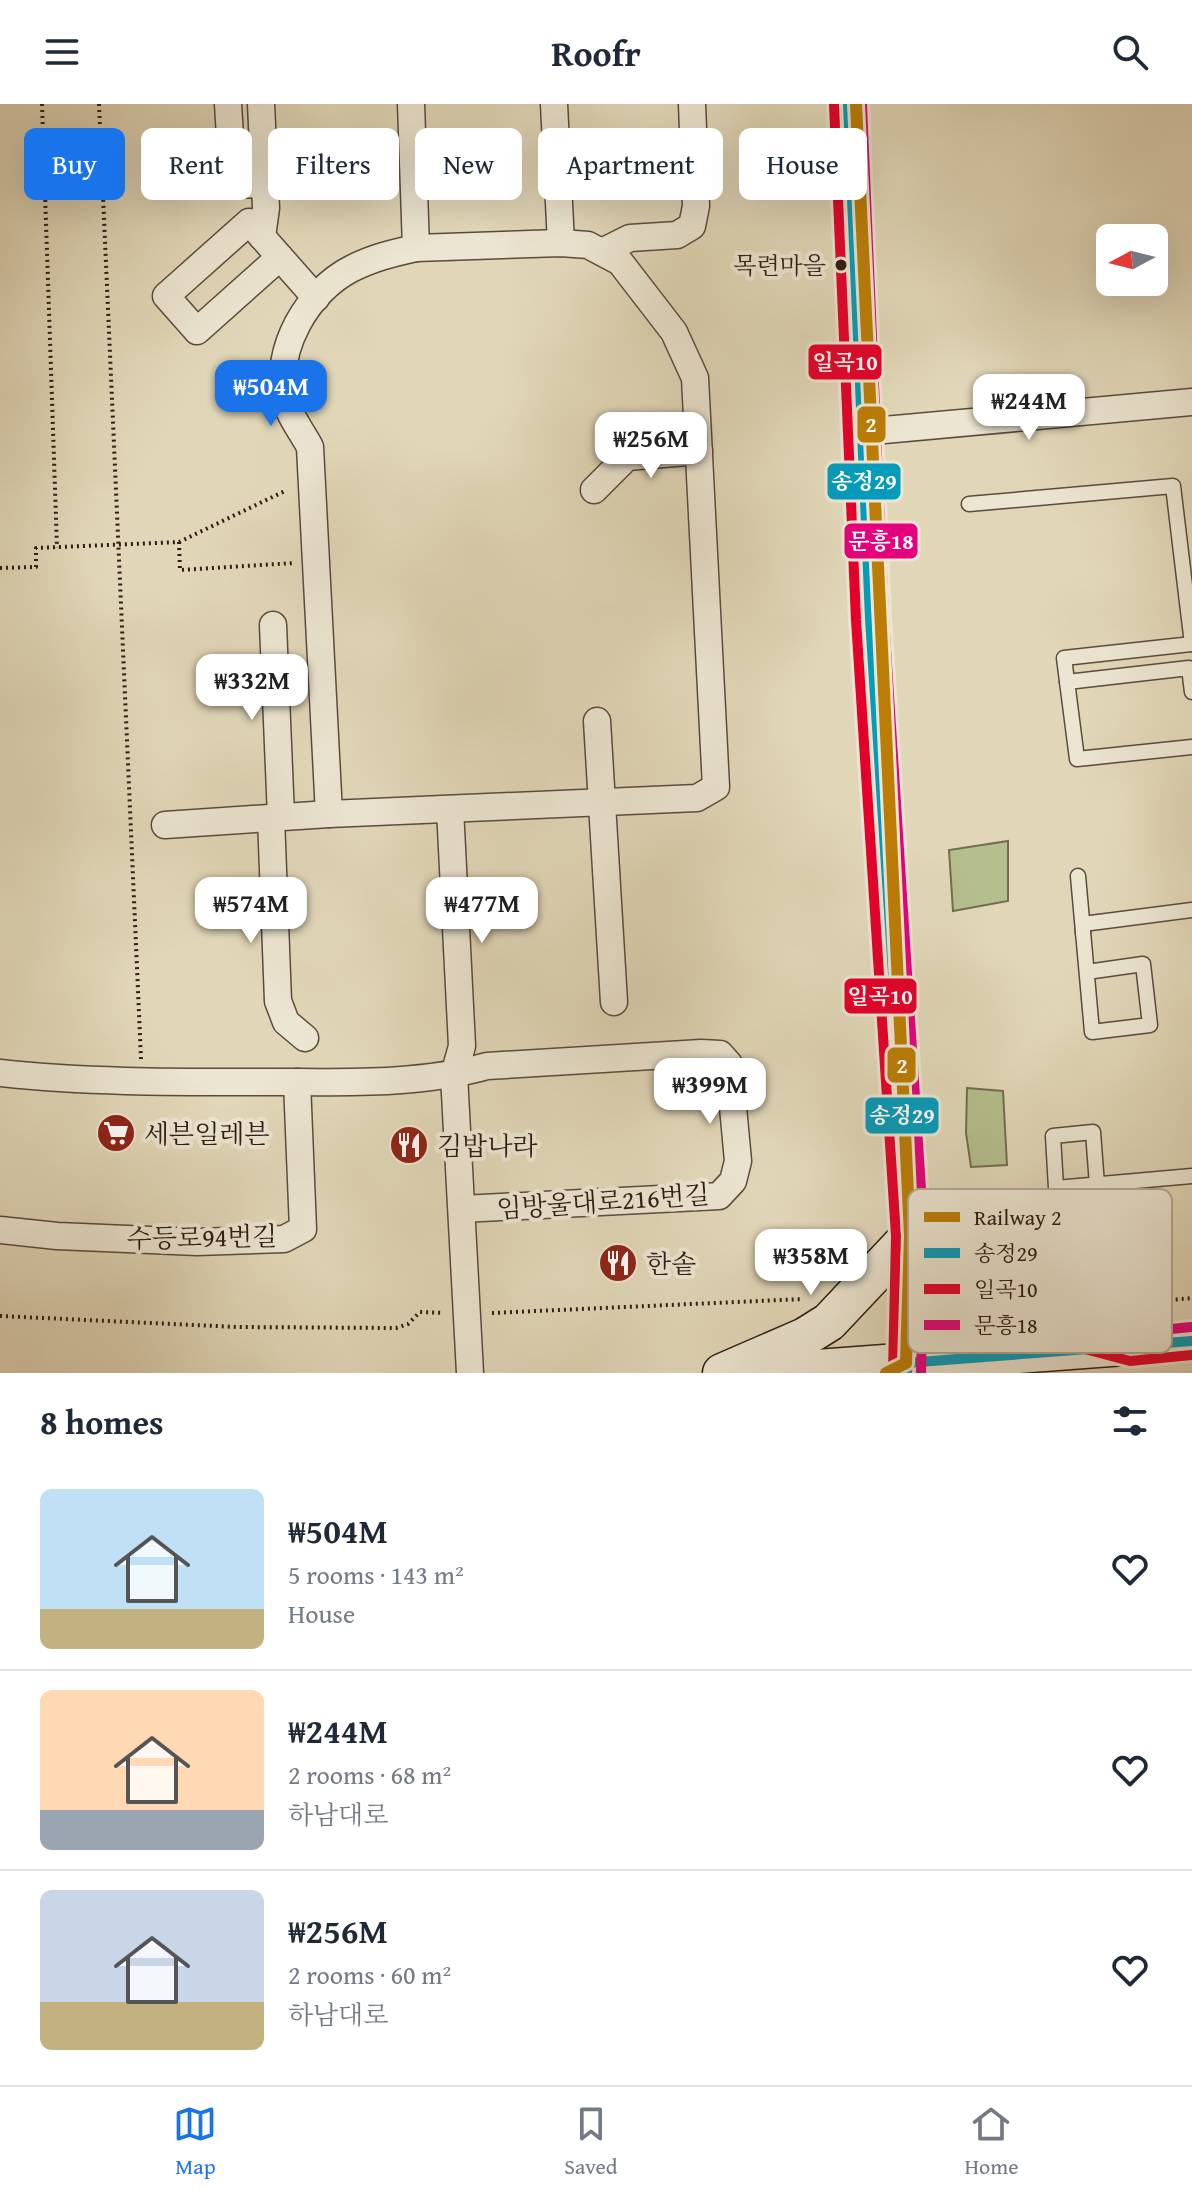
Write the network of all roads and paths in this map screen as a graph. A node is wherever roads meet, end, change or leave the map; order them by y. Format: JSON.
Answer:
{"nodes":[{"id":1,"x":42,"y":104,"type":"edge"},
{"id":2,"x":99,"y":104,"type":"edge"},
{"id":3,"x":228,"y":104,"type":"edge"},
{"id":4,"x":261,"y":104,"type":"edge"},
{"id":5,"x":411,"y":104,"type":"edge"},
{"id":6,"x":554,"y":104,"type":"edge"},
{"id":7,"x":692,"y":104,"type":"edge"},
{"id":8,"x":848,"y":104,"type":"edge"},
{"id":9,"x":265,"y":184,"type":"junction"},
{"id":10,"x":262,"y":237,"type":"junction"},
{"id":11,"x":561,"y":243,"type":"junction"},
{"id":12,"x":416,"y":248,"type":"junction"},
{"id":13,"x":602,"y":252,"type":"junction"},
{"id":14,"x":280,"y":257,"type":"junction"},
{"id":15,"x":316,"y":298,"type":"junction"},
{"id":16,"x":1192,"y":402,"type":"edge"},
{"id":17,"x":862,"y":432,"type":"junction"},
{"id":18,"x":699,"y":451,"type":"junction"},
{"id":19,"x":312,"y":478,"type":"junction"},
{"id":20,"x":594,"y":490,"type":"dead end"},
{"id":21,"x":969,"y":504,"type":"dead end"},
{"id":22,"x":179,"y":542,"type":"junction"},
{"id":23,"x":118,"y":545,"type":"junction"},
{"id":24,"x":57,"y":548,"type":"junction"},
{"id":25,"x":316,"y":562,"type":"junction"},
{"id":26,"x":0,"y":568,"type":"edge"},
{"id":27,"x":273,"y":625,"type":"dead end"},
{"id":28,"x":1192,"y":644,"type":"edge"},
{"id":29,"x":1067,"y":682,"type":"junction"},
{"id":30,"x":1192,"y":692,"type":"edge"},
{"id":31,"x":597,"y":721,"type":"dead end"},
{"id":32,"x":1192,"y":747,"type":"edge"},
{"id":33,"x":602,"y":802,"type":"junction"},
{"id":34,"x":450,"y":809,"type":"junction"},
{"id":35,"x":329,"y":814,"type":"junction"},
{"id":36,"x":276,"y":818,"type":"junction"},
{"id":37,"x":165,"y":825,"type":"dead end"},
{"id":38,"x":1078,"y":876,"type":"dead end"},
{"id":39,"x":1192,"y":910,"type":"edge"},
{"id":40,"x":1087,"y":972,"type":"junction"},
{"id":41,"x":614,"y":1002,"type":"dead end"},
{"id":42,"x":305,"y":1038,"type":"dead end"},
{"id":43,"x":0,"y":1073,"type":"edge"},
{"id":44,"x":454,"y":1075,"type":"junction"},
{"id":45,"x":142,"y":1082,"type":"junction"},
{"id":46,"x":297,"y":1082,"type":"junction"},
{"id":47,"x":1192,"y":1176,"type":"edge"},
{"id":48,"x":1097,"y":1185,"type":"junction"},
{"id":49,"x":908,"y":1205,"type":"edge"},
{"id":50,"x":462,"y":1209,"type":"junction"},
{"id":51,"x":0,"y":1230,"type":"edge"},
{"id":52,"x":908,"y":1238,"type":"edge"},
{"id":53,"x":813,"y":1295,"type":"dead end"},
{"id":54,"x":1192,"y":1298,"type":"edge"},
{"id":55,"x":1172,"y":1300,"type":"edge"},
{"id":56,"x":467,"y":1314,"type":"junction"},
{"id":57,"x":0,"y":1316,"type":"edge"},
{"id":58,"x":908,"y":1324,"type":"edge"},
{"id":59,"x":1192,"y":1341,"type":"edge"},
{"id":60,"x":1172,"y":1343,"type":"edge"},
{"id":61,"x":1067,"y":1353,"type":"edge"},
{"id":62,"x":907,"y":1368,"type":"edge"},
{"id":63,"x":470,"y":1373,"type":"edge"},
{"id":64,"x":722,"y":1373,"type":"edge"},
{"id":65,"x":763,"y":1373,"type":"edge"}],
"edges":[{"from":1,"to":24,"type":"path"},
{"from":2,"to":23,"type":"path"},
{"from":3,"to":9,"type":"street"},
{"from":4,"to":9,"type":"street"},
{"from":5,"to":12,"type":"street"},
{"from":6,"to":11,"type":"street"},
{"from":7,"to":13,"type":"street"},
{"from":8,"to":17,"type":"main road"},
{"from":9,"to":10,"type":"street"},
{"from":10,"to":14,"type":"street"},
{"from":10,"to":14,"type":"street"},
{"from":11,"to":12,"type":"street"},
{"from":11,"to":13,"type":"street"},
{"from":12,"to":15,"type":"street"},
{"from":13,"to":18,"type":"street"},
{"from":14,"to":15,"type":"street"},
{"from":15,"to":19,"type":"street"},
{"from":16,"to":17,"type":"street"},
{"from":17,"to":49,"type":"main road"},
{"from":18,"to":20,"type":"street"},
{"from":18,"to":33,"type":"street"},
{"from":19,"to":22,"type":"path"},
{"from":19,"to":25,"type":"street"},
{"from":21,"to":28,"type":"lane"},
{"from":22,"to":23,"type":"path"},
{"from":22,"to":25,"type":"path"},
{"from":23,"to":24,"type":"path"},
{"from":23,"to":45,"type":"path"},
{"from":24,"to":26,"type":"path"},
{"from":25,"to":35,"type":"street"},
{"from":27,"to":36,"type":"street"},
{"from":28,"to":29,"type":"lane"},
{"from":29,"to":30,"type":"lane"},
{"from":29,"to":32,"type":"lane"},
{"from":31,"to":33,"type":"street"},
{"from":33,"to":34,"type":"street"},
{"from":33,"to":41,"type":"street"},
{"from":34,"to":35,"type":"street"},
{"from":34,"to":44,"type":"street"},
{"from":35,"to":36,"type":"street"},
{"from":36,"to":37,"type":"street"},
{"from":36,"to":42,"type":"street"},
{"from":38,"to":40,"type":"lane"},
{"from":39,"to":40,"type":"lane"},
{"from":40,"to":40,"type":"lane"},
{"from":43,"to":45,"type":"street"},
{"from":44,"to":46,"type":"street"},
{"from":44,"to":50,"type":"street","name":"임방울대로216번길"},
{"from":44,"to":50,"type":"street","name":"임방울대로216번길"},
{"from":45,"to":46,"type":"street"},
{"from":46,"to":51,"type":"street","name":"수등로94번길"},
{"from":47,"to":48,"type":"lane"},
{"from":48,"to":48,"type":"lane"},
{"from":50,"to":56,"type":"street","name":"임방울대로216번길"},
{"from":52,"to":64,"type":"main road"},
{"from":53,"to":56,"type":"path"},
{"from":54,"to":55,"type":"path"},
{"from":56,"to":57,"type":"path"},
{"from":56,"to":63,"type":"street","name":"임방울대로216번길"},
{"from":58,"to":62,"type":"main road"},
{"from":59,"to":60,"type":"main road"},
{"from":61,"to":62,"type":"main road"},
{"from":62,"to":65,"type":"main road"}]}
